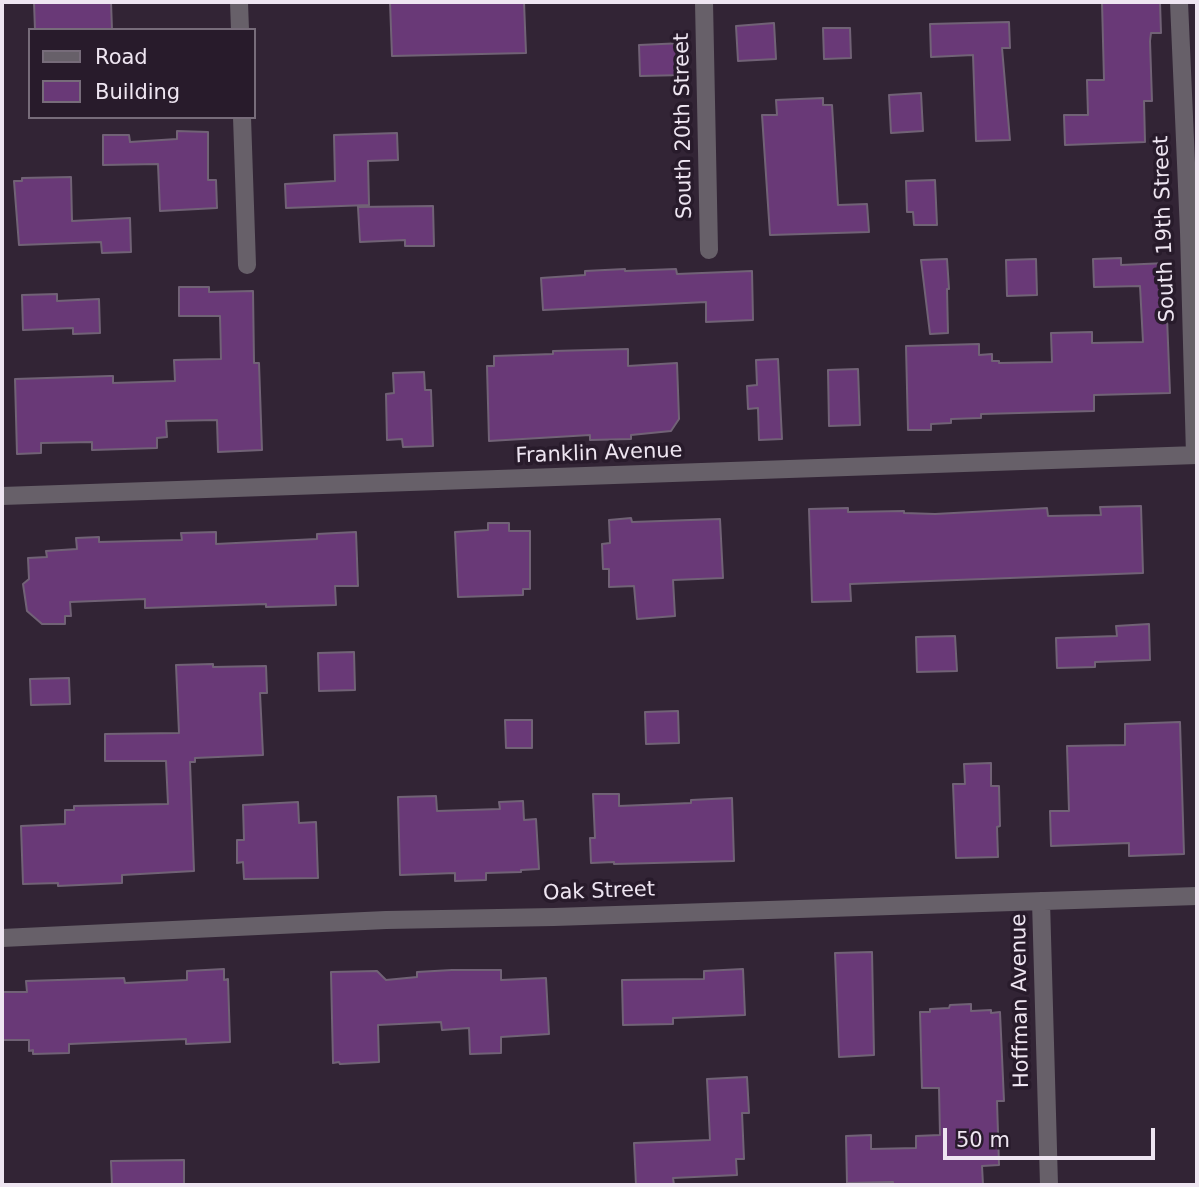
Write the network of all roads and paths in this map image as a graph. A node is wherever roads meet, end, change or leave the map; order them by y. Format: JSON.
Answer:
{"nodes":[{"id":1,"x":239,"y":2,"type":"edge"},
{"id":2,"x":704,"y":2,"type":"edge"},
{"id":3,"x":1179,"y":2,"type":"edge"},
{"id":4,"x":240,"y":28,"type":"edge"},
{"id":5,"x":242,"y":119,"type":"edge"},
{"id":6,"x":709,"y":250,"type":"dead end"},
{"id":7,"x":247,"y":265,"type":"dead end"},
{"id":8,"x":1196,"y":455,"type":"edge"},
{"id":9,"x":2,"y":496,"type":"edge"},
{"id":10,"x":1197,"y":896,"type":"edge"},
{"id":11,"x":1041,"y":901,"type":"junction"},
{"id":12,"x":2,"y":938,"type":"edge"},
{"id":13,"x":1049,"y":1185,"type":"edge"}],
"edges":[{"from":1,"to":4,"type":"street"},
{"from":2,"to":6,"type":"street","name":"South 20th Street"},
{"from":3,"to":8,"type":"street","name":"South 19th Street"},
{"from":5,"to":7,"type":"street"},
{"from":8,"to":9,"type":"street","name":"Franklin Avenue"},
{"from":10,"to":11,"type":"street","name":"Oak Street"},
{"from":11,"to":12,"type":"street","name":"Oak Street"},
{"from":11,"to":13,"type":"street","name":"Hoffman Avenue"}]}
